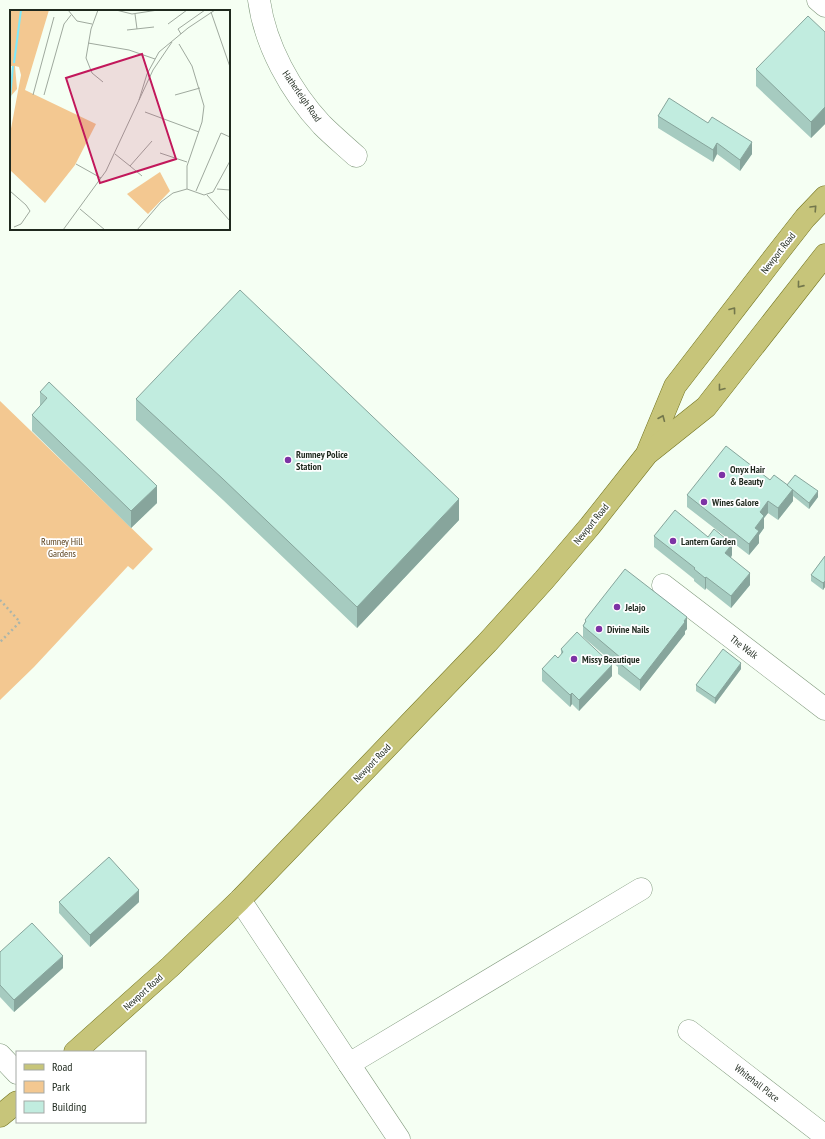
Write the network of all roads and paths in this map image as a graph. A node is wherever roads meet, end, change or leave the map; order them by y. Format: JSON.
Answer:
{"nodes":[{"id":1,"x":259,"y":0,"type":"edge"},
{"id":2,"x":818,"y":0,"type":"edge"},
{"id":3,"x":825,"y":6,"type":"edge"},
{"id":4,"x":356,"y":156,"type":"dead end"},
{"id":5,"x":825,"y":197,"type":"edge"},
{"id":6,"x":825,"y":255,"type":"edge"},
{"id":7,"x":647,"y":454,"type":"junction"},
{"id":8,"x":663,"y":585,"type":"dead end"},
{"id":9,"x":0,"y":600,"type":"edge"},
{"id":10,"x":0,"y":642,"type":"edge"},
{"id":11,"x":825,"y":709,"type":"edge"},
{"id":12,"x":640,"y":889,"type":"dead end"},
{"id":13,"x":240,"y":900,"type":"junction"},
{"id":14,"x":689,"y":1031,"type":"dead end"},
{"id":15,"x":76,"y":1051,"type":"edge"},
{"id":16,"x":0,"y":1055,"type":"edge"},
{"id":17,"x":349,"y":1064,"type":"junction"},
{"id":18,"x":16,"y":1072,"type":"edge"},
{"id":19,"x":16,"y":1103,"type":"edge"},
{"id":20,"x":0,"y":1116,"type":"edge"},
{"id":21,"x":825,"y":1136,"type":"edge"},
{"id":22,"x":399,"y":1139,"type":"edge"}],
"edges":[{"from":1,"to":4,"type":"street","name":"Hatherleigh Road"},
{"from":2,"to":3,"type":"street"},
{"from":7,"to":5,"type":"main road","name":"Newport Road","one_way":true},
{"from":6,"to":7,"type":"main road","name":"Newport Road","one_way":true},
{"from":7,"to":13,"type":"main road","name":"Newport Road"},
{"from":8,"to":11,"type":"street","name":"The Walk"},
{"from":9,"to":10,"type":"path"},
{"from":12,"to":17,"type":"street"},
{"from":13,"to":15,"type":"main road","name":"Newport Road"},
{"from":13,"to":17,"type":"street"},
{"from":14,"to":21,"type":"street","name":"Whitehall Place"},
{"from":16,"to":18,"type":"street"},
{"from":17,"to":22,"type":"street"},
{"from":19,"to":20,"type":"main road"}]}
